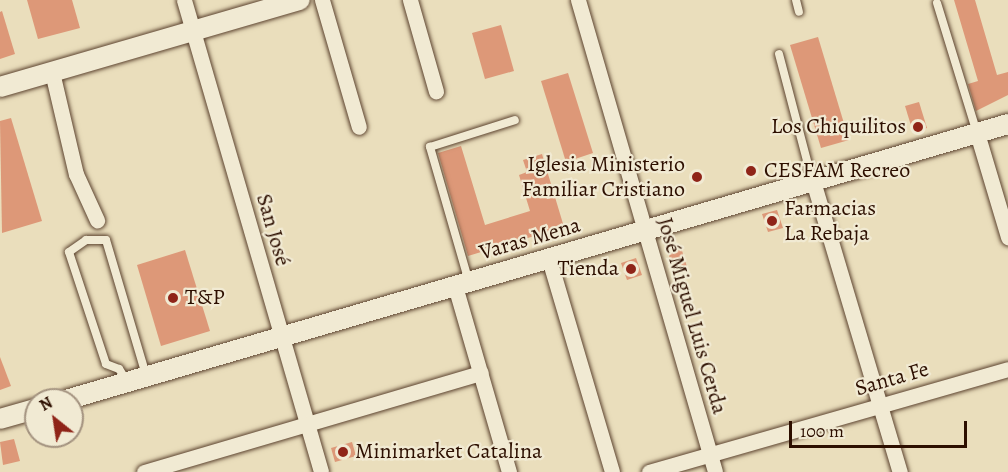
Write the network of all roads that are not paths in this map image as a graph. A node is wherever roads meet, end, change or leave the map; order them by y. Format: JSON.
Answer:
{"nodes":[{"id":1,"x":184,"y":0,"type":"edge"},
{"id":2,"x":300,"y":0,"type":"edge"},
{"id":3,"x":322,"y":0,"type":"edge"},
{"id":4,"x":410,"y":0,"type":"edge"},
{"id":5,"x":578,"y":0,"type":"edge"},
{"id":6,"x":796,"y":0,"type":"edge"},
{"id":7,"x":938,"y":3,"type":"dead end"},
{"id":8,"x":799,"y":12,"type":"dead end"},
{"id":9,"x":192,"y":31,"type":"junction"},
{"id":10,"x":779,"y":54,"type":"dead end"},
{"id":11,"x":52,"y":72,"type":"junction"},
{"id":12,"x":0,"y":87,"type":"edge"},
{"id":13,"x":436,"y":91,"type":"dead end"},
{"id":14,"x":515,"y":120,"type":"dead end"},
{"id":15,"x":1008,"y":124,"type":"edge"},
{"id":16,"x":359,"y":128,"type":"dead end"},
{"id":17,"x":977,"y":134,"type":"junction"},
{"id":18,"x":813,"y":182,"type":"junction"},
{"id":19,"x":97,"y":220,"type":"dead end"},
{"id":20,"x":644,"y":231,"type":"junction"},
{"id":21,"x":1008,"y":237,"type":"edge"},
{"id":22,"x":549,"y":259,"type":"junction"},
{"id":23,"x":462,"y":284,"type":"junction"},
{"id":24,"x":280,"y":337,"type":"junction"},
{"id":25,"x":1008,"y":369,"type":"edge"},
{"id":26,"x":481,"y":373,"type":"junction"},
{"id":27,"x":146,"y":377,"type":"junction"},
{"id":28,"x":127,"y":382,"type":"junction"},
{"id":29,"x":84,"y":395,"type":"edge"},
{"id":30,"x":880,"y":406,"type":"junction"},
{"id":31,"x":24,"y":412,"type":"edge"},
{"id":32,"x":0,"y":419,"type":"edge"},
{"id":33,"x":306,"y":424,"type":"junction"},
{"id":34,"x":710,"y":455,"type":"junction"},
{"id":35,"x":189,"y":466,"type":"edge"},
{"id":36,"x":144,"y":472,"type":"edge"},
{"id":37,"x":321,"y":472,"type":"edge"},
{"id":38,"x":509,"y":472,"type":"edge"},
{"id":39,"x":612,"y":472,"type":"edge"},
{"id":40,"x":650,"y":472,"type":"edge"},
{"id":41,"x":715,"y":472,"type":"edge"},
{"id":42,"x":900,"y":472,"type":"edge"}],
"edges":[{"from":1,"to":9,"type":"street","name":"San José"},
{"from":2,"to":9,"type":"street"},
{"from":3,"to":16,"type":"street"},
{"from":4,"to":13,"type":"street"},
{"from":5,"to":20,"type":"street","name":"José Miguel Luis Cerda"},
{"from":6,"to":8,"type":"lane"},
{"from":7,"to":17,"type":"lane"},
{"from":9,"to":11,"type":"street"},
{"from":9,"to":24,"type":"street","name":"San José"},
{"from":10,"to":18,"type":"lane"},
{"from":11,"to":12,"type":"street"},
{"from":11,"to":19,"type":"street"},
{"from":14,"to":23,"type":"lane"},
{"from":15,"to":17,"type":"street","name":"Varas Mena"},
{"from":17,"to":18,"type":"street","name":"Varas Mena"},
{"from":17,"to":21,"type":"street"},
{"from":18,"to":20,"type":"street","name":"Varas Mena"},
{"from":18,"to":30,"type":"street"},
{"from":20,"to":22,"type":"street","name":"Varas Mena"},
{"from":20,"to":34,"type":"street","name":"José Miguel Luis Cerda"},
{"from":22,"to":23,"type":"street","name":"Varas Mena"},
{"from":22,"to":39,"type":"street"},
{"from":23,"to":24,"type":"street","name":"Varas Mena"},
{"from":23,"to":26,"type":"street"},
{"from":24,"to":27,"type":"street","name":"Varas Mena"},
{"from":24,"to":33,"type":"street","name":"San José"},
{"from":25,"to":30,"type":"street","name":"Santa Fe"},
{"from":26,"to":33,"type":"street"},
{"from":26,"to":38,"type":"street"},
{"from":27,"to":28,"type":"street","name":"Varas Mena"},
{"from":27,"to":28,"type":"lane"},
{"from":28,"to":29,"type":"street","name":"Varas Mena"},
{"from":30,"to":34,"type":"street","name":"Santa Fe"},
{"from":30,"to":42,"type":"street"},
{"from":31,"to":32,"type":"street"},
{"from":33,"to":35,"type":"street"},
{"from":33,"to":37,"type":"street","name":"San José"},
{"from":34,"to":40,"type":"street","name":"Santa Fe"},
{"from":34,"to":41,"type":"street","name":"José Miguel Luis Cerda"},
{"from":35,"to":36,"type":"street"}]}
